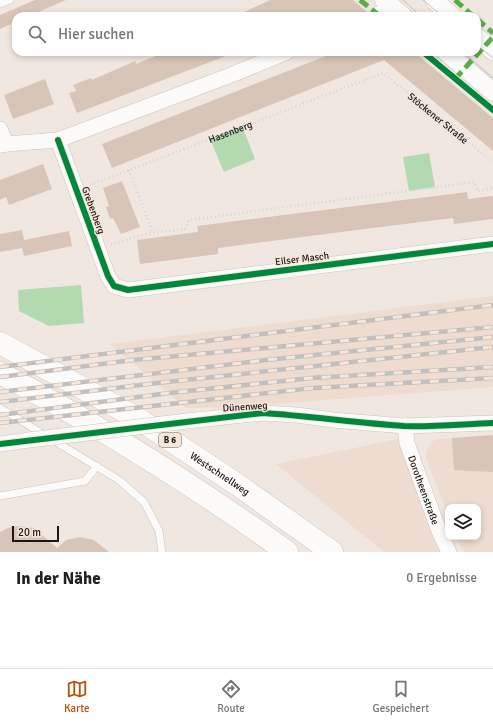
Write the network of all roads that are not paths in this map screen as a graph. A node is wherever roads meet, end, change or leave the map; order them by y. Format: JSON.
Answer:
{"nodes":[{"id":1,"x":10,"y":0,"type":"edge"},
{"id":2,"x":434,"y":0,"type":"edge"},
{"id":3,"x":0,"y":4,"type":"edge"},
{"id":4,"x":448,"y":12,"type":"edge"},
{"id":5,"x":481,"y":40,"type":"edge"},
{"id":6,"x":493,"y":51,"type":"edge"},
{"id":7,"x":277,"y":56,"type":"edge"},
{"id":8,"x":451,"y":56,"type":"edge"},
{"id":9,"x":493,"y":92,"type":"edge"},
{"id":10,"x":0,"y":129,"type":"edge"},
{"id":11,"x":58,"y":140,"type":"junction"},
{"id":12,"x":3,"y":144,"type":"edge"},
{"id":13,"x":493,"y":244,"type":"edge"},
{"id":14,"x":114,"y":286,"type":"joint"},
{"id":15,"x":0,"y":343,"type":"edge"},
{"id":16,"x":0,"y":373,"type":"edge"},
{"id":17,"x":0,"y":408,"type":"edge"},
{"id":18,"x":493,"y":423,"type":"edge"},
{"id":19,"x":404,"y":426,"type":"junction"},
{"id":20,"x":0,"y":444,"type":"edge"},
{"id":21,"x":97,"y":466,"type":"junction"},
{"id":22,"x":0,"y":496,"type":"edge"},
{"id":23,"x":162,"y":552,"type":"edge"},
{"id":24,"x":287,"y":552,"type":"edge"},
{"id":25,"x":332,"y":552,"type":"edge"},
{"id":26,"x":449,"y":552,"type":"edge"}],
"edges":[{"from":1,"to":3,"type":"lane"},
{"from":2,"to":4,"type":"street"},
{"from":5,"to":6,"type":"street"},
{"from":7,"to":11,"type":"street"},
{"from":8,"to":9,"type":"street"},
{"from":10,"to":12,"type":"street"},
{"from":11,"to":12,"type":"street"},
{"from":11,"to":14,"type":"street","name":"Grebenberg"},
{"from":13,"to":14,"type":"street","name":"Eilser Masch"},
{"from":15,"to":25,"type":"highway","name":"Westschnellweg","number":"B 6"},
{"from":16,"to":24,"type":"highway","number":"B 6"},
{"from":17,"to":21,"type":"lane"},
{"from":18,"to":19,"type":"street","name":"Dünenweg"},
{"from":19,"to":20,"type":"street","name":"Dünenweg","bridge":true},
{"from":19,"to":26,"type":"street","name":"Dorotheenstraße"},
{"from":21,"to":22,"type":"lane"},
{"from":21,"to":23,"type":"lane"}]}
